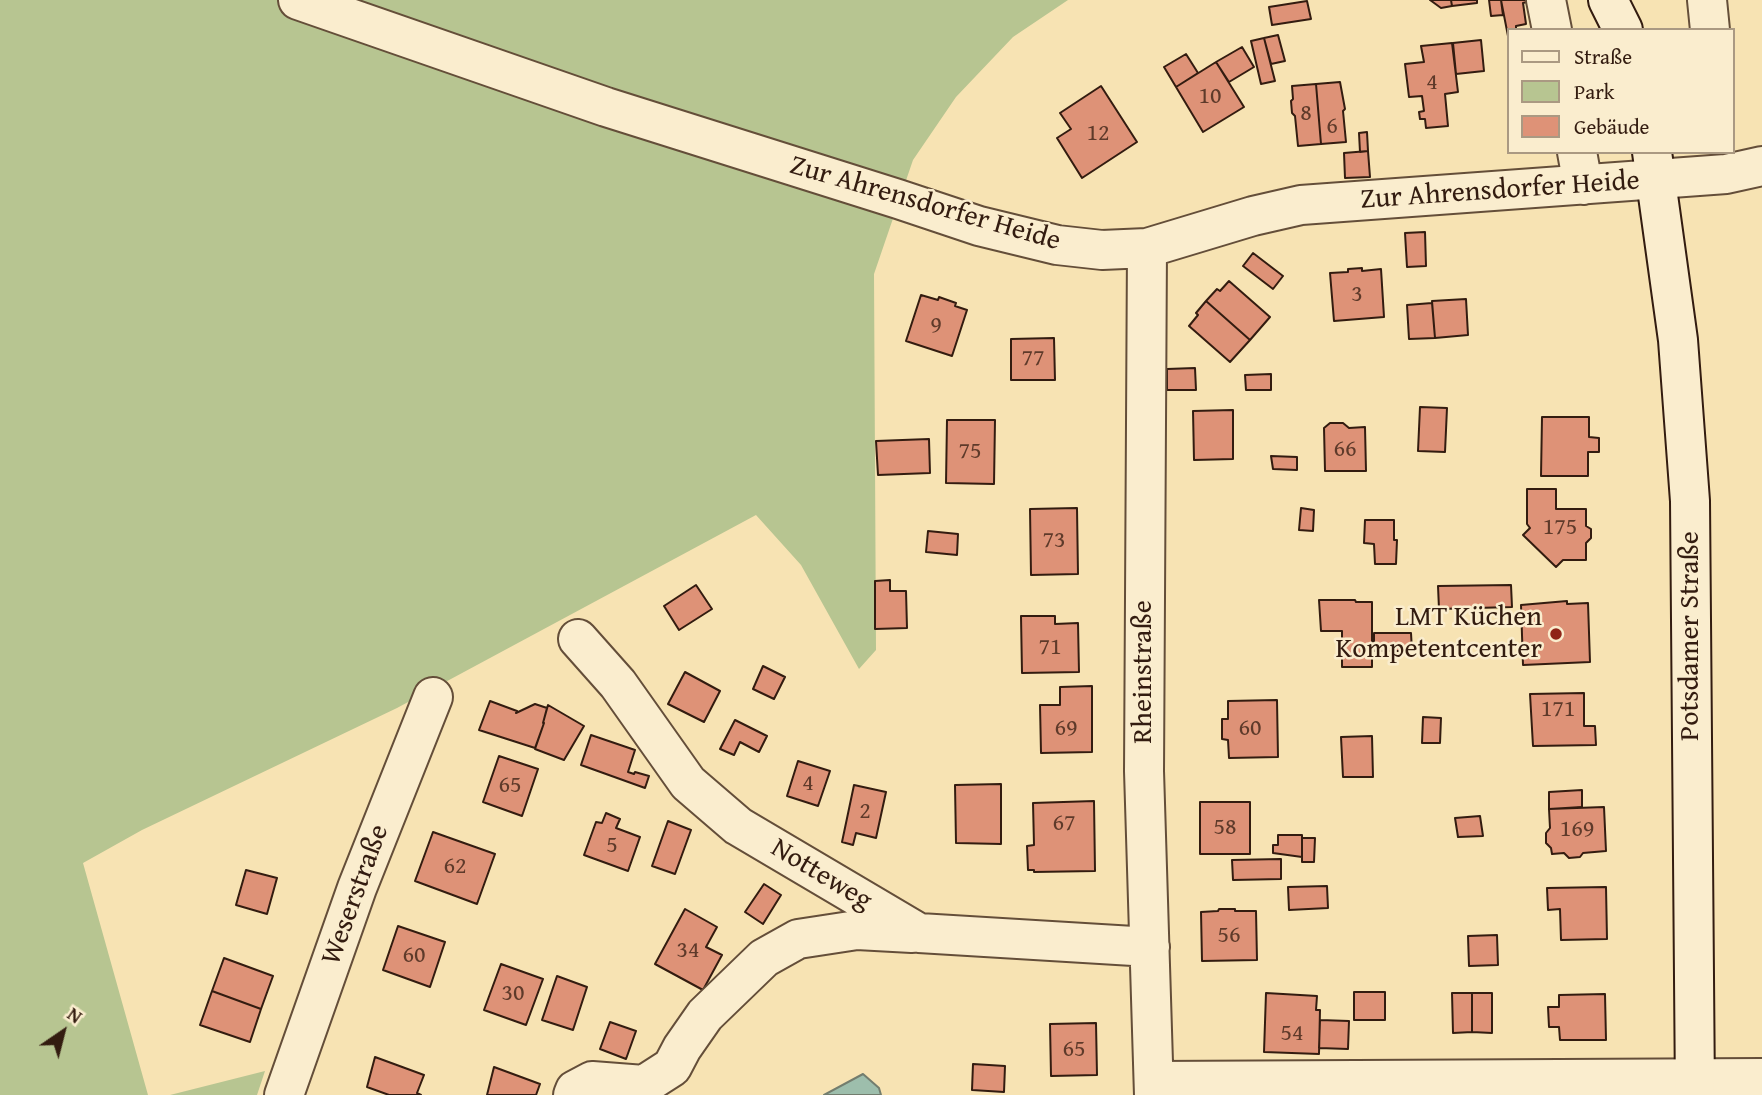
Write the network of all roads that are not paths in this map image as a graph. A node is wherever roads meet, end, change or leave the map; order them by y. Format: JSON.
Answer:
{"nodes":[{"id":1,"x":298,"y":0,"type":"edge"},
{"id":2,"x":1546,"y":0,"type":"edge"},
{"id":3,"x":1594,"y":0,"type":"edge"},
{"id":4,"x":1608,"y":0,"type":"edge"},
{"id":5,"x":1707,"y":0,"type":"edge"},
{"id":6,"x":1552,"y":28,"type":"edge"},
{"id":7,"x":1597,"y":28,"type":"edge"},
{"id":8,"x":1622,"y":28,"type":"edge"},
{"id":9,"x":1710,"y":28,"type":"edge"},
{"id":10,"x":1649,"y":161,"type":"edge"},
{"id":11,"x":1725,"y":163,"type":"edge"},
{"id":12,"x":1762,"y":166,"type":"edge"},
{"id":13,"x":1580,"y":169,"type":"edge"},
{"id":14,"x":1147,"y":248,"type":"junction"},
{"id":15,"x":578,"y":639,"type":"dead end"},
{"id":16,"x":433,"y":697,"type":"dead end"},
{"id":17,"x":919,"y":933,"type":"junction"},
{"id":18,"x":1150,"y":947,"type":"junction"},
{"id":19,"x":1762,"y":1078,"type":"edge"},
{"id":20,"x":1695,"y":1087,"type":"edge"},
{"id":21,"x":1154,"y":1088,"type":"edge"},
{"id":22,"x":284,"y":1095,"type":"edge"},
{"id":23,"x":573,"y":1095,"type":"edge"}],
"edges":[{"from":1,"to":14,"type":"street","name":"Zur Ahrensdorfer Heide"},
{"from":2,"to":6,"type":"street"},
{"from":3,"to":7,"type":"street"},
{"from":4,"to":8,"type":"street"},
{"from":5,"to":9,"type":"street"},
{"from":10,"to":11,"type":"street","name":"Zur Ahrensdorfer Heide"},
{"from":10,"to":13,"type":"street","name":"Zur Ahrensdorfer Heide"},
{"from":10,"to":20,"type":"street","name":"Potsdamer Straße"},
{"from":11,"to":12,"type":"street","name":"Zur Ahrensdorfer Heide"},
{"from":13,"to":14,"type":"street","name":"Zur Ahrensdorfer Heide"},
{"from":14,"to":18,"type":"street","name":"Rheinstraße"},
{"from":15,"to":17,"type":"street","name":"Notteweg"},
{"from":16,"to":22,"type":"street","name":"Weserstraße"},
{"from":17,"to":18,"type":"street","name":"Notteweg"},
{"from":17,"to":23,"type":"street"},
{"from":18,"to":21,"type":"street","name":"Rheinstraße"},
{"from":19,"to":20,"type":"street"},
{"from":20,"to":21,"type":"street"}]}
